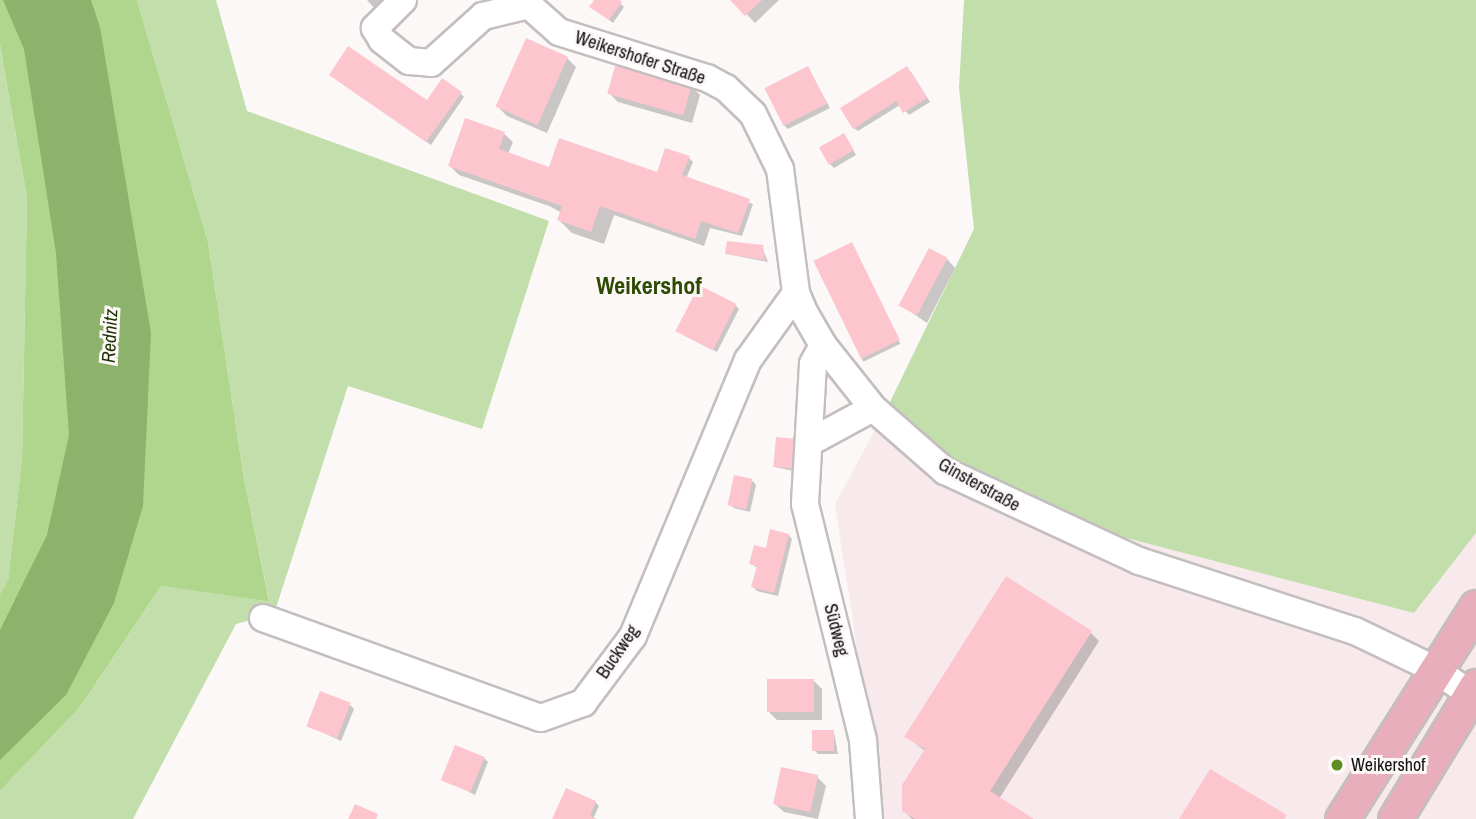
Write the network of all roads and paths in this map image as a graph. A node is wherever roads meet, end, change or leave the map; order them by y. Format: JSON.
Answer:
{"nodes":[{"id":1,"x":403,"y":0,"type":"edge"},
{"id":2,"x":526,"y":3,"type":"edge"},
{"id":3,"x":726,"y":88,"type":"joint"},
{"id":4,"x":796,"y":293,"type":"junction"},
{"id":5,"x":823,"y":345,"type":"junction"},
{"id":6,"x":873,"y":408,"type":"junction"},
{"id":7,"x":812,"y":441,"type":"junction"},
{"id":8,"x":1476,"y":607,"type":"edge"},
{"id":9,"x":262,"y":618,"type":"dead end"},
{"id":10,"x":1436,"y":670,"type":"junction"},
{"id":11,"x":1474,"y":693,"type":"edge"},
{"id":12,"x":869,"y":819,"type":"edge"},
{"id":13,"x":1342,"y":819,"type":"edge"},
{"id":14,"x":1395,"y":819,"type":"edge"}],
"edges":[{"from":1,"to":2,"type":"street"},
{"from":2,"to":3,"type":"street","name":"Weikershofer Straße"},
{"from":3,"to":4,"type":"street","name":"Ginsterstraße"},
{"from":4,"to":5,"type":"street","name":"Ginsterstraße"},
{"from":4,"to":9,"type":"street","name":"Buckweg"},
{"from":5,"to":6,"type":"street","name":"Ginsterstraße"},
{"from":5,"to":7,"type":"street","name":"Südweg"},
{"from":6,"to":7,"type":"street"},
{"from":6,"to":10,"type":"street","name":"Ginsterstraße"},
{"from":7,"to":12,"type":"street","name":"Südweg"},
{"from":8,"to":10,"type":"main road"},
{"from":10,"to":11,"type":"street","name":"Ginsterstraße"},
{"from":10,"to":13,"type":"main road"},
{"from":11,"to":14,"type":"main road"}]}
